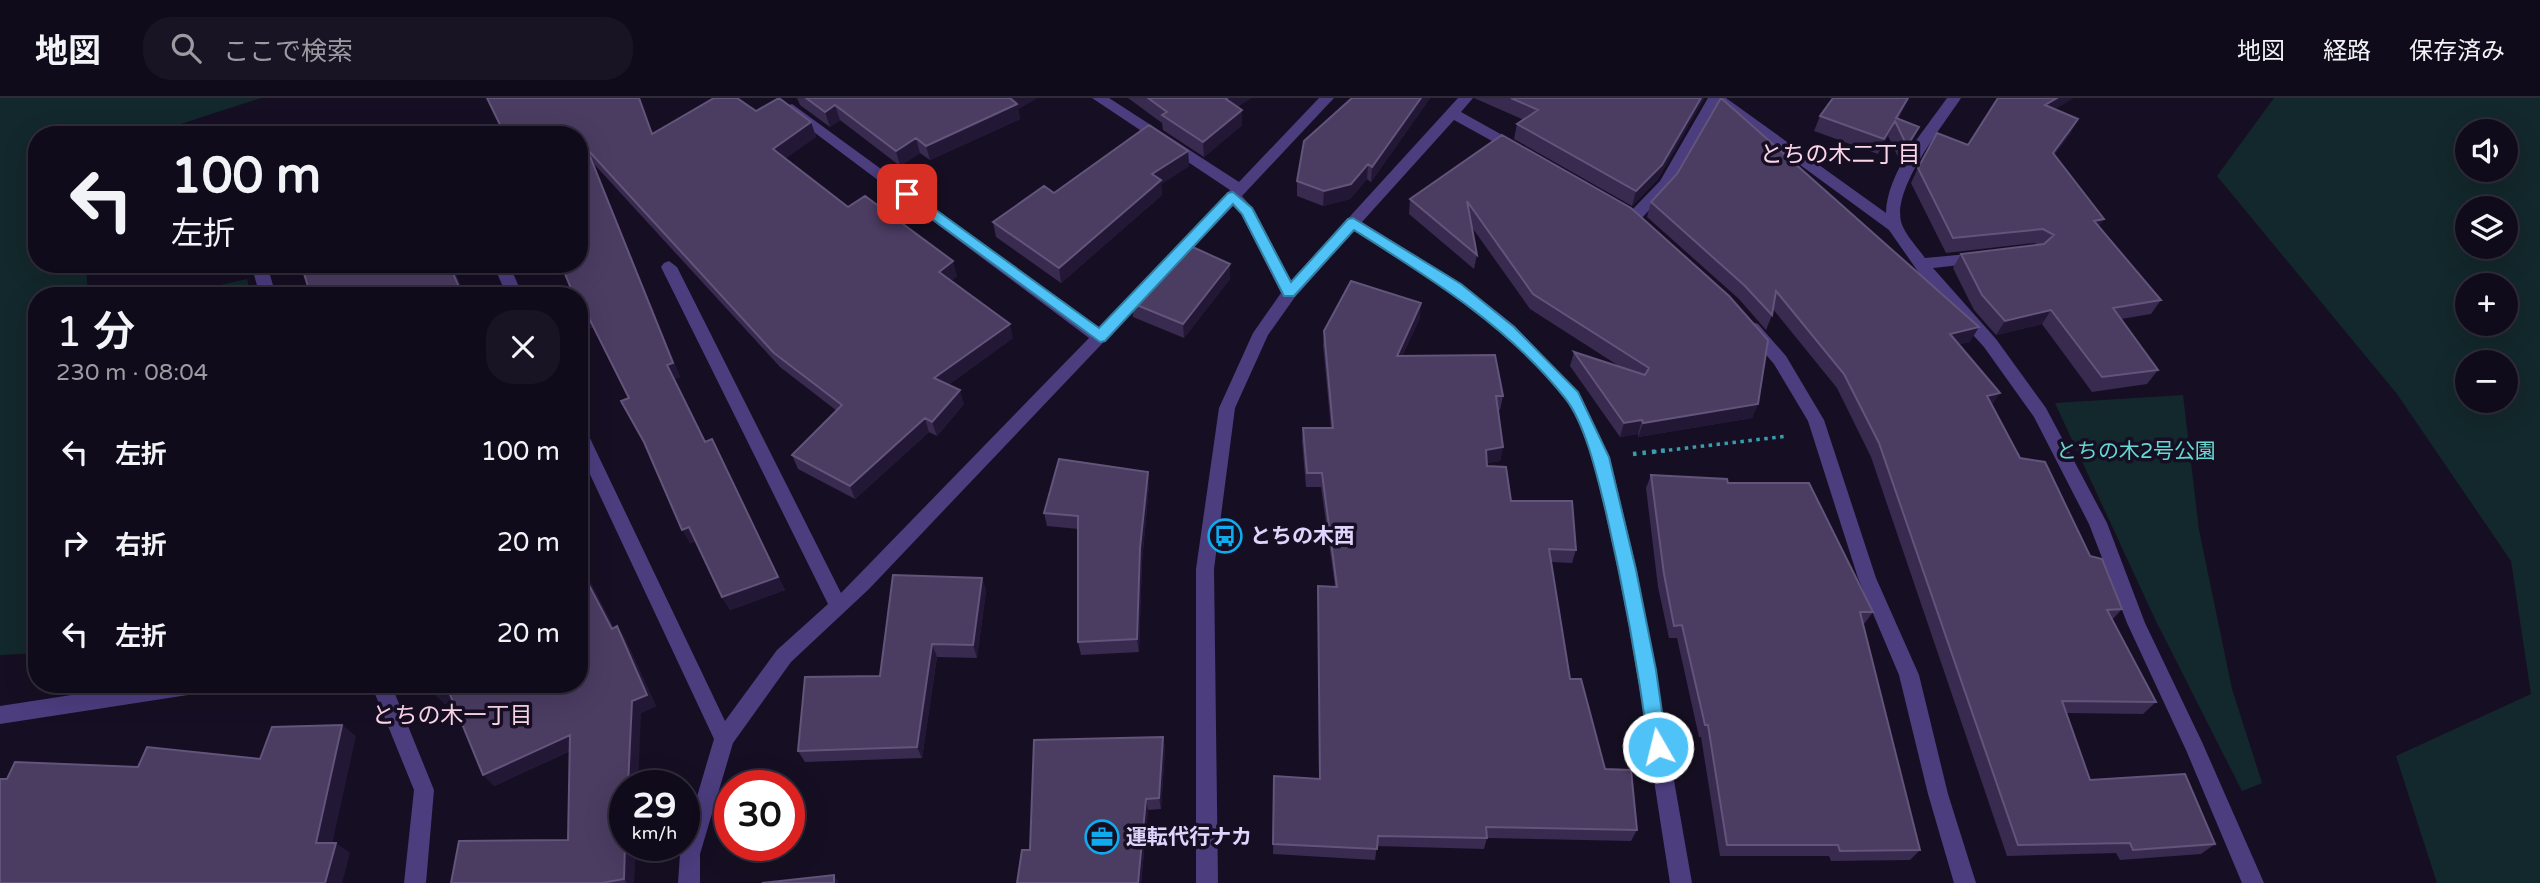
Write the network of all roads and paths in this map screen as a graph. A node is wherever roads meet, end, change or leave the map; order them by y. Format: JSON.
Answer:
{"nodes":[{"id":1,"x":1099,"y":98,"type":"edge"},
{"id":2,"x":1327,"y":98,"type":"edge"},
{"id":3,"x":1466,"y":98,"type":"edge"},
{"id":4,"x":1716,"y":98,"type":"edge"},
{"id":5,"x":1954,"y":98,"type":"edge"},
{"id":6,"x":778,"y":99,"type":"edge"},
{"id":7,"x":1453,"y":113,"type":"junction"},
{"id":8,"x":1536,"y":159,"type":"edge"},
{"id":9,"x":1236,"y":192,"type":"junction"},
{"id":10,"x":1634,"y":217,"type":"edge"},
{"id":11,"x":1353,"y":223,"type":"junction"},
{"id":12,"x":1894,"y":226,"type":"junction"},
{"id":13,"x":1997,"y":256,"type":"edge"},
{"id":14,"x":1922,"y":264,"type":"junction"},
{"id":15,"x":669,"y":267,"type":"dead end"},
{"id":16,"x":1289,"y":293,"type":"junction"},
{"id":17,"x":1740,"y":314,"type":"edge"},
{"id":18,"x":1100,"y":337,"type":"junction"},
{"id":19,"x":1818,"y":432,"type":"junction"},
{"id":20,"x":588,"y":451,"type":"edge"},
{"id":21,"x":1601,"y":457,"type":"junction"},
{"id":22,"x":838,"y":606,"type":"junction"},
{"id":23,"x":143,"y":693,"type":"edge"},
{"id":24,"x":385,"y":693,"type":"edge"},
{"id":25,"x":0,"y":715,"type":"edge"},
{"id":26,"x":724,"y":739,"type":"junction"},
{"id":27,"x":415,"y":883,"type":"edge"},
{"id":28,"x":690,"y":883,"type":"edge"},
{"id":29,"x":1207,"y":883,"type":"edge"},
{"id":30,"x":1681,"y":883,"type":"edge"},
{"id":31,"x":1965,"y":883,"type":"edge"},
{"id":32,"x":2253,"y":883,"type":"edge"}],
"edges":[{"from":1,"to":9,"type":"street"},
{"from":2,"to":9,"type":"street"},
{"from":3,"to":7,"type":"street"},
{"from":4,"to":10,"type":"street"},
{"from":4,"to":12,"type":"street"},
{"from":5,"to":12,"type":"street"},
{"from":6,"to":18,"type":"street"},
{"from":7,"to":8,"type":"street"},
{"from":7,"to":11,"type":"street"},
{"from":9,"to":16,"type":"street"},
{"from":9,"to":18,"type":"street"},
{"from":11,"to":16,"type":"street"},
{"from":11,"to":21,"type":"street"},
{"from":12,"to":14,"type":"street"},
{"from":13,"to":14,"type":"street"},
{"from":14,"to":32,"type":"street"},
{"from":15,"to":22,"type":"street"},
{"from":16,"to":29,"type":"street"},
{"from":17,"to":19,"type":"street"},
{"from":18,"to":22,"type":"street"},
{"from":19,"to":21,"type":"path"},
{"from":19,"to":31,"type":"street"},
{"from":20,"to":26,"type":"street"},
{"from":21,"to":30,"type":"street"},
{"from":22,"to":26,"type":"street"},
{"from":23,"to":25,"type":"street"},
{"from":24,"to":27,"type":"street"},
{"from":26,"to":28,"type":"street"}]}
